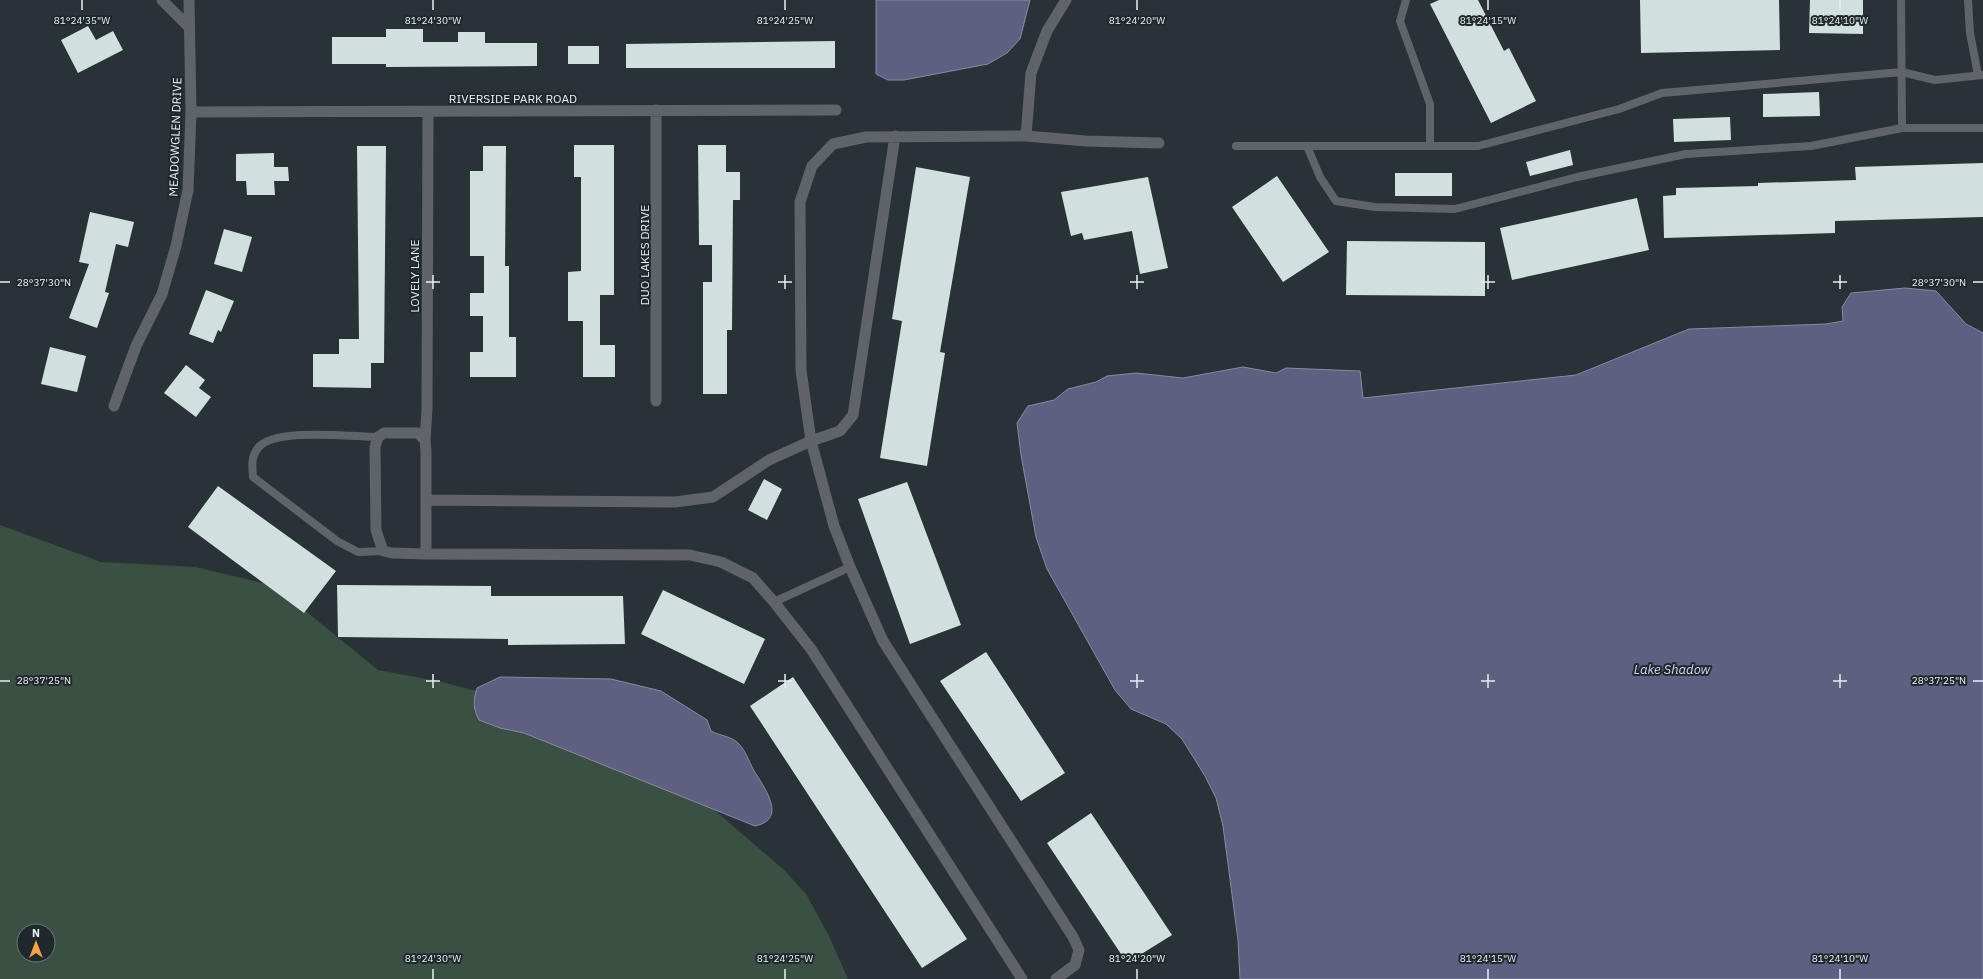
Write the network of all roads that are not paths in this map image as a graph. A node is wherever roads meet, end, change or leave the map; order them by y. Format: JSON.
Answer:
{"nodes":[{"id":1,"x":162,"y":0,"type":"edge"},
{"id":2,"x":189,"y":0,"type":"edge"},
{"id":3,"x":1066,"y":0,"type":"edge"},
{"id":4,"x":1406,"y":0,"type":"edge"},
{"id":5,"x":1901,"y":0,"type":"edge"},
{"id":6,"x":1968,"y":0,"type":"edge"},
{"id":7,"x":189,"y":27,"type":"junction"},
{"id":8,"x":1983,"y":67,"type":"edge"},
{"id":9,"x":1902,"y":72,"type":"junction"},
{"id":10,"x":1980,"y":75,"type":"edge"},
{"id":11,"x":656,"y":110,"type":"junction"},
{"id":12,"x":836,"y":110,"type":"dead end"},
{"id":13,"x":428,"y":111,"type":"junction"},
{"id":14,"x":191,"y":112,"type":"junction"},
{"id":15,"x":1902,"y":128,"type":"junction"},
{"id":16,"x":1983,"y":128,"type":"edge"},
{"id":17,"x":895,"y":136,"type":"junction"},
{"id":18,"x":1026,"y":136,"type":"junction"},
{"id":19,"x":1159,"y":143,"type":"dead end"},
{"id":20,"x":1236,"y":146,"type":"dead end"},
{"id":21,"x":1307,"y":146,"type":"junction"},
{"id":22,"x":1430,"y":146,"type":"junction"},
{"id":23,"x":656,"y":401,"type":"dead end"},
{"id":24,"x":114,"y":406,"type":"dead end"},
{"id":25,"x":378,"y":437,"type":"junction"},
{"id":26,"x":425,"y":440,"type":"junction"},
{"id":27,"x":811,"y":441,"type":"junction"},
{"id":28,"x":426,"y":500,"type":"junction"},
{"id":29,"x":383,"y":551,"type":"junction"},
{"id":30,"x":426,"y":554,"type":"junction"},
{"id":31,"x":850,"y":567,"type":"junction"},
{"id":32,"x":774,"y":602,"type":"junction"},
{"id":33,"x":1022,"y":979,"type":"edge"},
{"id":34,"x":1056,"y":979,"type":"edge"}],
"edges":[{"from":1,"to":7,"type":"street"},
{"from":2,"to":7,"type":"street","name":"MEADOWGLEN DRIVE"},
{"from":3,"to":18,"type":"street"},
{"from":4,"to":22,"type":"lane"},
{"from":5,"to":9,"type":"lane"},
{"from":6,"to":10,"type":"lane"},
{"from":7,"to":14,"type":"street","name":"MEADOWGLEN DRIVE"},
{"from":8,"to":10,"type":"lane"},
{"from":9,"to":10,"type":"lane"},
{"from":9,"to":15,"type":"lane"},
{"from":9,"to":22,"type":"lane"},
{"from":11,"to":12,"type":"street","name":"RIVERSIDE PARK ROAD"},
{"from":11,"to":13,"type":"street","name":"RIVERSIDE PARK ROAD"},
{"from":11,"to":23,"type":"street","name":"DUO LAKES DRIVE"},
{"from":13,"to":14,"type":"street","name":"RIVERSIDE PARK ROAD"},
{"from":13,"to":26,"type":"street","name":"LOVELY LANE"},
{"from":14,"to":24,"type":"street","name":"MEADOWGLEN DRIVE"},
{"from":15,"to":16,"type":"lane"},
{"from":15,"to":21,"type":"lane"},
{"from":17,"to":18,"type":"street"},
{"from":17,"to":27,"type":"street"},
{"from":17,"to":27,"type":"street"},
{"from":18,"to":19,"type":"street"},
{"from":20,"to":21,"type":"lane"},
{"from":21,"to":22,"type":"lane"},
{"from":25,"to":26,"type":"street"},
{"from":25,"to":29,"type":"street"},
{"from":25,"to":29,"type":"lane"},
{"from":26,"to":28,"type":"street","name":"LOVELY LANE"},
{"from":27,"to":28,"type":"street"},
{"from":27,"to":31,"type":"street"},
{"from":28,"to":30,"type":"street","name":"LOVELY LANE"},
{"from":29,"to":30,"type":"street"},
{"from":30,"to":32,"type":"street"},
{"from":31,"to":32,"type":"lane"},
{"from":31,"to":34,"type":"street"},
{"from":32,"to":33,"type":"street"}]}
